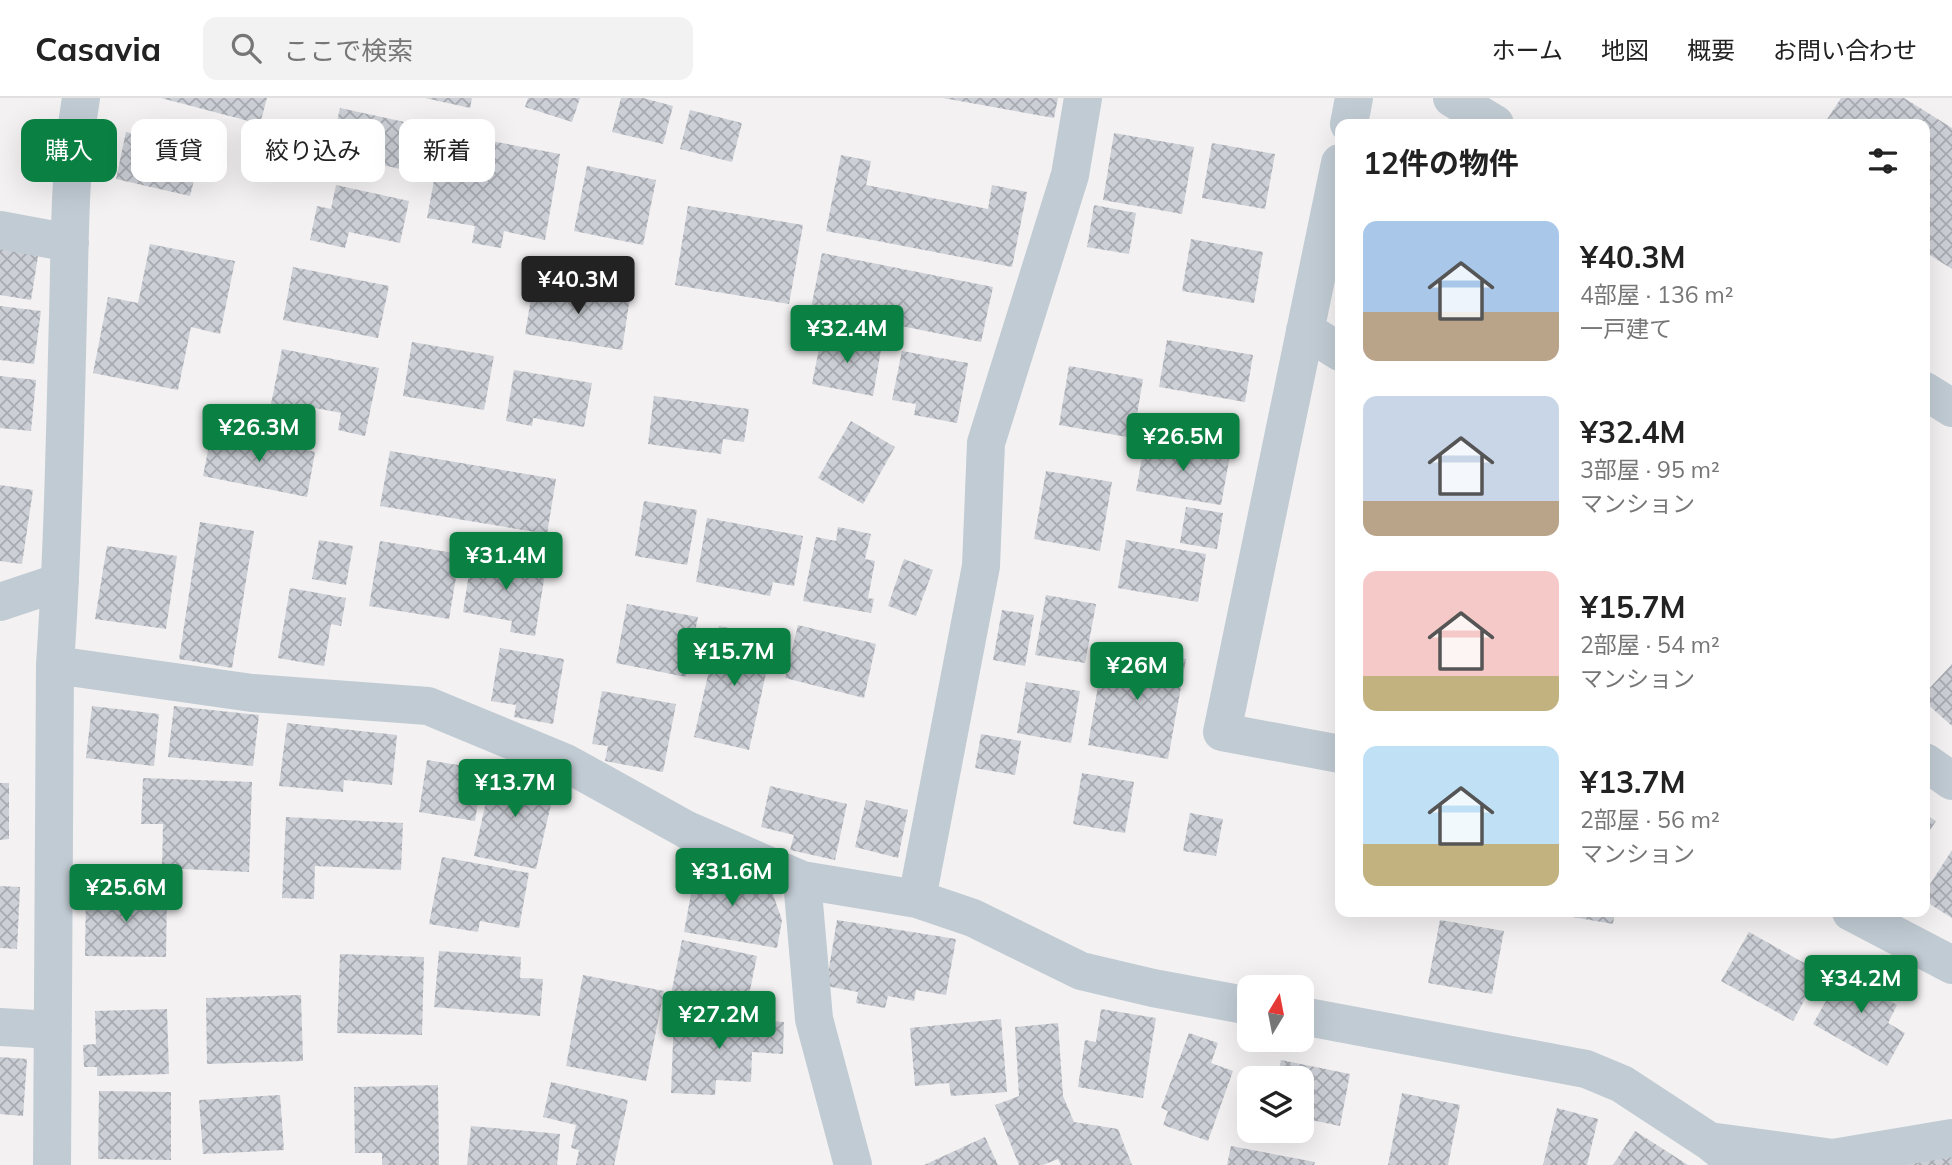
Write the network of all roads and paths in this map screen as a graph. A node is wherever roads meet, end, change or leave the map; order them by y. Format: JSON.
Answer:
{"nodes":[{"id":1,"x":81,"y":98,"type":"edge"},
{"id":2,"x":1083,"y":98,"type":"edge"},
{"id":3,"x":1354,"y":98,"type":"edge"},
{"id":4,"x":1452,"y":98,"type":"edge"},
{"id":5,"x":1350,"y":119,"type":"edge"},
{"id":6,"x":1486,"y":119,"type":"edge"},
{"id":7,"x":1335,"y":186,"type":"edge"},
{"id":8,"x":0,"y":230,"type":"edge"},
{"id":9,"x":70,"y":243,"type":"junction"},
{"id":10,"x":1304,"y":330,"type":"junction"},
{"id":11,"x":1335,"y":349,"type":"edge"},
{"id":12,"x":1930,"y":394,"type":"edge"},
{"id":13,"x":1952,"y":408,"type":"edge"},
{"id":14,"x":60,"y":582,"type":"junction"},
{"id":15,"x":0,"y":602,"type":"edge"},
{"id":16,"x":55,"y":664,"type":"junction"},
{"id":17,"x":1335,"y":753,"type":"edge"},
{"id":18,"x":1930,"y":766,"type":"edge"},
{"id":19,"x":1952,"y":781,"type":"edge"},
{"id":20,"x":802,"y":880,"type":"junction"},
{"id":21,"x":917,"y":899,"type":"junction"},
{"id":22,"x":1861,"y":917,"type":"edge"},
{"id":23,"x":1952,"y":965,"type":"edge"},
{"id":24,"x":1237,"y":1004,"type":"edge"},
{"id":25,"x":1314,"y":1018,"type":"edge"},
{"id":26,"x":0,"y":1027,"type":"edge"},
{"id":27,"x":53,"y":1030,"type":"junction"},
{"id":28,"x":1952,"y":1138,"type":"edge"},
{"id":29,"x":1709,"y":1141,"type":"junction"},
{"id":30,"x":52,"y":1165,"type":"edge"},
{"id":31,"x":853,"y":1165,"type":"edge"},
{"id":32,"x":1739,"y":1165,"type":"edge"}],
"edges":[{"from":1,"to":9,"type":"street"},
{"from":2,"to":21,"type":"street"},
{"from":3,"to":5,"type":"street"},
{"from":4,"to":6,"type":"street"},
{"from":7,"to":10,"type":"street"},
{"from":8,"to":9,"type":"street"},
{"from":9,"to":14,"type":"street"},
{"from":10,"to":11,"type":"street"},
{"from":10,"to":17,"type":"street"},
{"from":12,"to":13,"type":"street"},
{"from":14,"to":15,"type":"street"},
{"from":14,"to":16,"type":"street"},
{"from":16,"to":20,"type":"street"},
{"from":16,"to":27,"type":"street"},
{"from":18,"to":19,"type":"street"},
{"from":20,"to":21,"type":"street"},
{"from":20,"to":31,"type":"street"},
{"from":21,"to":24,"type":"street"},
{"from":22,"to":23,"type":"street"},
{"from":25,"to":29,"type":"street"},
{"from":26,"to":27,"type":"street"},
{"from":27,"to":30,"type":"street"},
{"from":28,"to":29,"type":"street"},
{"from":29,"to":32,"type":"street"}]}
